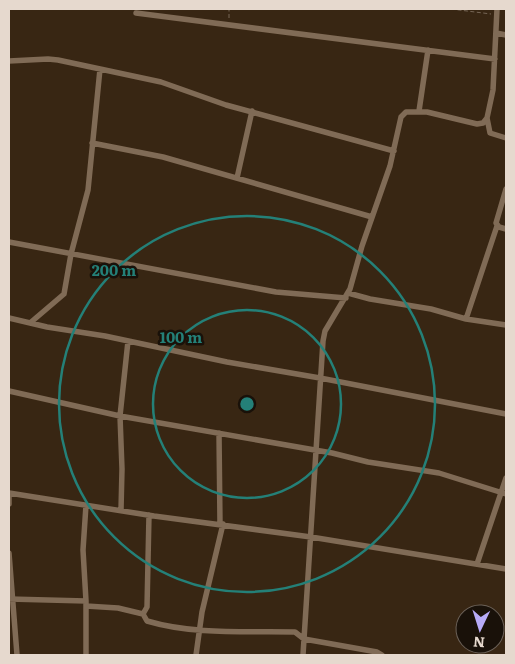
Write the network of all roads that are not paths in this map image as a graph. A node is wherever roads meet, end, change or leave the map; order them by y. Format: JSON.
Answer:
{"nodes":[{"id":1,"x":497,"y":12,"type":"edge"},
{"id":2,"x":136,"y":13,"type":"dead end"},
{"id":3,"x":496,"y":34,"type":"junction"},
{"id":4,"x":506,"y":35,"type":"edge"},
{"id":5,"x":428,"y":50,"type":"junction"},
{"id":6,"x":495,"y":59,"type":"junction"},
{"id":7,"x":9,"y":61,"type":"edge"},
{"id":8,"x":100,"y":69,"type":"junction"},
{"id":9,"x":252,"y":111,"type":"junction"},
{"id":10,"x":419,"y":111,"type":"junction"},
{"id":11,"x":487,"y":118,"type":"junction"},
{"id":12,"x":506,"y":138,"type":"edge"},
{"id":13,"x":92,"y":143,"type":"junction"},
{"id":14,"x":394,"y":151,"type":"junction"},
{"id":15,"x":237,"y":178,"type":"junction"},
{"id":16,"x":506,"y":189,"type":"edge"},
{"id":17,"x":372,"y":217,"type":"junction"},
{"id":18,"x":497,"y":226,"type":"junction"},
{"id":19,"x":506,"y":229,"type":"edge"},
{"id":20,"x":9,"y":242,"type":"edge"},
{"id":21,"x":71,"y":254,"type":"junction"},
{"id":22,"x":347,"y":296,"type":"junction"},
{"id":23,"x":9,"y":318,"type":"edge"},
{"id":24,"x":466,"y":318,"type":"junction"},
{"id":25,"x":30,"y":323,"type":"junction"},
{"id":26,"x":506,"y":325,"type":"edge"},
{"id":27,"x":128,"y":341,"type":"junction"},
{"id":28,"x":320,"y":378,"type":"junction"},
{"id":29,"x":9,"y":392,"type":"edge"},
{"id":30,"x":506,"y":414,"type":"edge"},
{"id":31,"x":120,"y":416,"type":"junction"},
{"id":32,"x":219,"y":432,"type":"junction"},
{"id":33,"x":317,"y":451,"type":"junction"},
{"id":34,"x":506,"y":478,"type":"edge"},
{"id":35,"x":9,"y":493,"type":"edge"},
{"id":36,"x":504,"y":493,"type":"edge"},
{"id":37,"x":9,"y":504,"type":"edge"},
{"id":38,"x":86,"y":504,"type":"junction"},
{"id":39,"x":121,"y":510,"type":"junction"},
{"id":40,"x":149,"y":515,"type":"junction"},
{"id":41,"x":222,"y":524,"type":"junction"},
{"id":42,"x":310,"y":538,"type":"junction"},
{"id":43,"x":9,"y":553,"type":"edge"},
{"id":44,"x":477,"y":564,"type":"junction"},
{"id":45,"x":506,"y":569,"type":"edge"},
{"id":46,"x":11,"y":599,"type":"edge"},
{"id":47,"x":86,"y":603,"type":"junction"},
{"id":48,"x":143,"y":614,"type":"junction"},
{"id":49,"x":200,"y":630,"type":"junction"},
{"id":50,"x":304,"y":639,"type":"junction"},
{"id":51,"x":17,"y":655,"type":"edge"},
{"id":52,"x":86,"y":655,"type":"edge"},
{"id":53,"x":196,"y":655,"type":"edge"},
{"id":54,"x":303,"y":655,"type":"edge"},
{"id":55,"x":382,"y":655,"type":"edge"}],
"edges":[{"from":1,"to":3,"type":"street"},
{"from":2,"to":5,"type":"street"},
{"from":3,"to":4,"type":"street"},
{"from":3,"to":6,"type":"street"},
{"from":5,"to":6,"type":"street"},
{"from":5,"to":10,"type":"street"},
{"from":6,"to":11,"type":"street"},
{"from":7,"to":8,"type":"street"},
{"from":8,"to":9,"type":"street"},
{"from":8,"to":13,"type":"street"},
{"from":9,"to":14,"type":"street"},
{"from":9,"to":15,"type":"street"},
{"from":10,"to":11,"type":"street"},
{"from":10,"to":14,"type":"street"},
{"from":11,"to":12,"type":"street"},
{"from":13,"to":15,"type":"street"},
{"from":13,"to":21,"type":"street"},
{"from":14,"to":17,"type":"street"},
{"from":15,"to":17,"type":"street"},
{"from":16,"to":18,"type":"street"},
{"from":17,"to":22,"type":"street"},
{"from":18,"to":19,"type":"street"},
{"from":18,"to":24,"type":"street"},
{"from":20,"to":21,"type":"street"},
{"from":21,"to":22,"type":"street"},
{"from":21,"to":25,"type":"street"},
{"from":22,"to":24,"type":"street"},
{"from":22,"to":28,"type":"street"},
{"from":23,"to":25,"type":"street"},
{"from":24,"to":26,"type":"street"},
{"from":25,"to":27,"type":"street"},
{"from":27,"to":28,"type":"street"},
{"from":27,"to":31,"type":"street"},
{"from":28,"to":30,"type":"street"},
{"from":28,"to":33,"type":"street"},
{"from":29,"to":31,"type":"street"},
{"from":31,"to":32,"type":"street"},
{"from":31,"to":39,"type":"street"},
{"from":32,"to":33,"type":"street"},
{"from":32,"to":41,"type":"street"},
{"from":33,"to":36,"type":"street"},
{"from":33,"to":42,"type":"street"},
{"from":34,"to":36,"type":"street"},
{"from":35,"to":37,"type":"street"},
{"from":35,"to":38,"type":"street"},
{"from":36,"to":44,"type":"street"},
{"from":38,"to":39,"type":"street"},
{"from":38,"to":47,"type":"street"},
{"from":39,"to":40,"type":"street"},
{"from":40,"to":41,"type":"street"},
{"from":40,"to":48,"type":"street"},
{"from":41,"to":42,"type":"street"},
{"from":41,"to":49,"type":"street"},
{"from":42,"to":44,"type":"street"},
{"from":42,"to":50,"type":"street"},
{"from":43,"to":46,"type":"street"},
{"from":44,"to":45,"type":"street"},
{"from":46,"to":47,"type":"street"},
{"from":46,"to":51,"type":"street"},
{"from":47,"to":48,"type":"street"},
{"from":47,"to":52,"type":"street"},
{"from":48,"to":49,"type":"street"},
{"from":49,"to":50,"type":"street"},
{"from":49,"to":53,"type":"street"},
{"from":50,"to":54,"type":"street"},
{"from":50,"to":55,"type":"street"}]}
